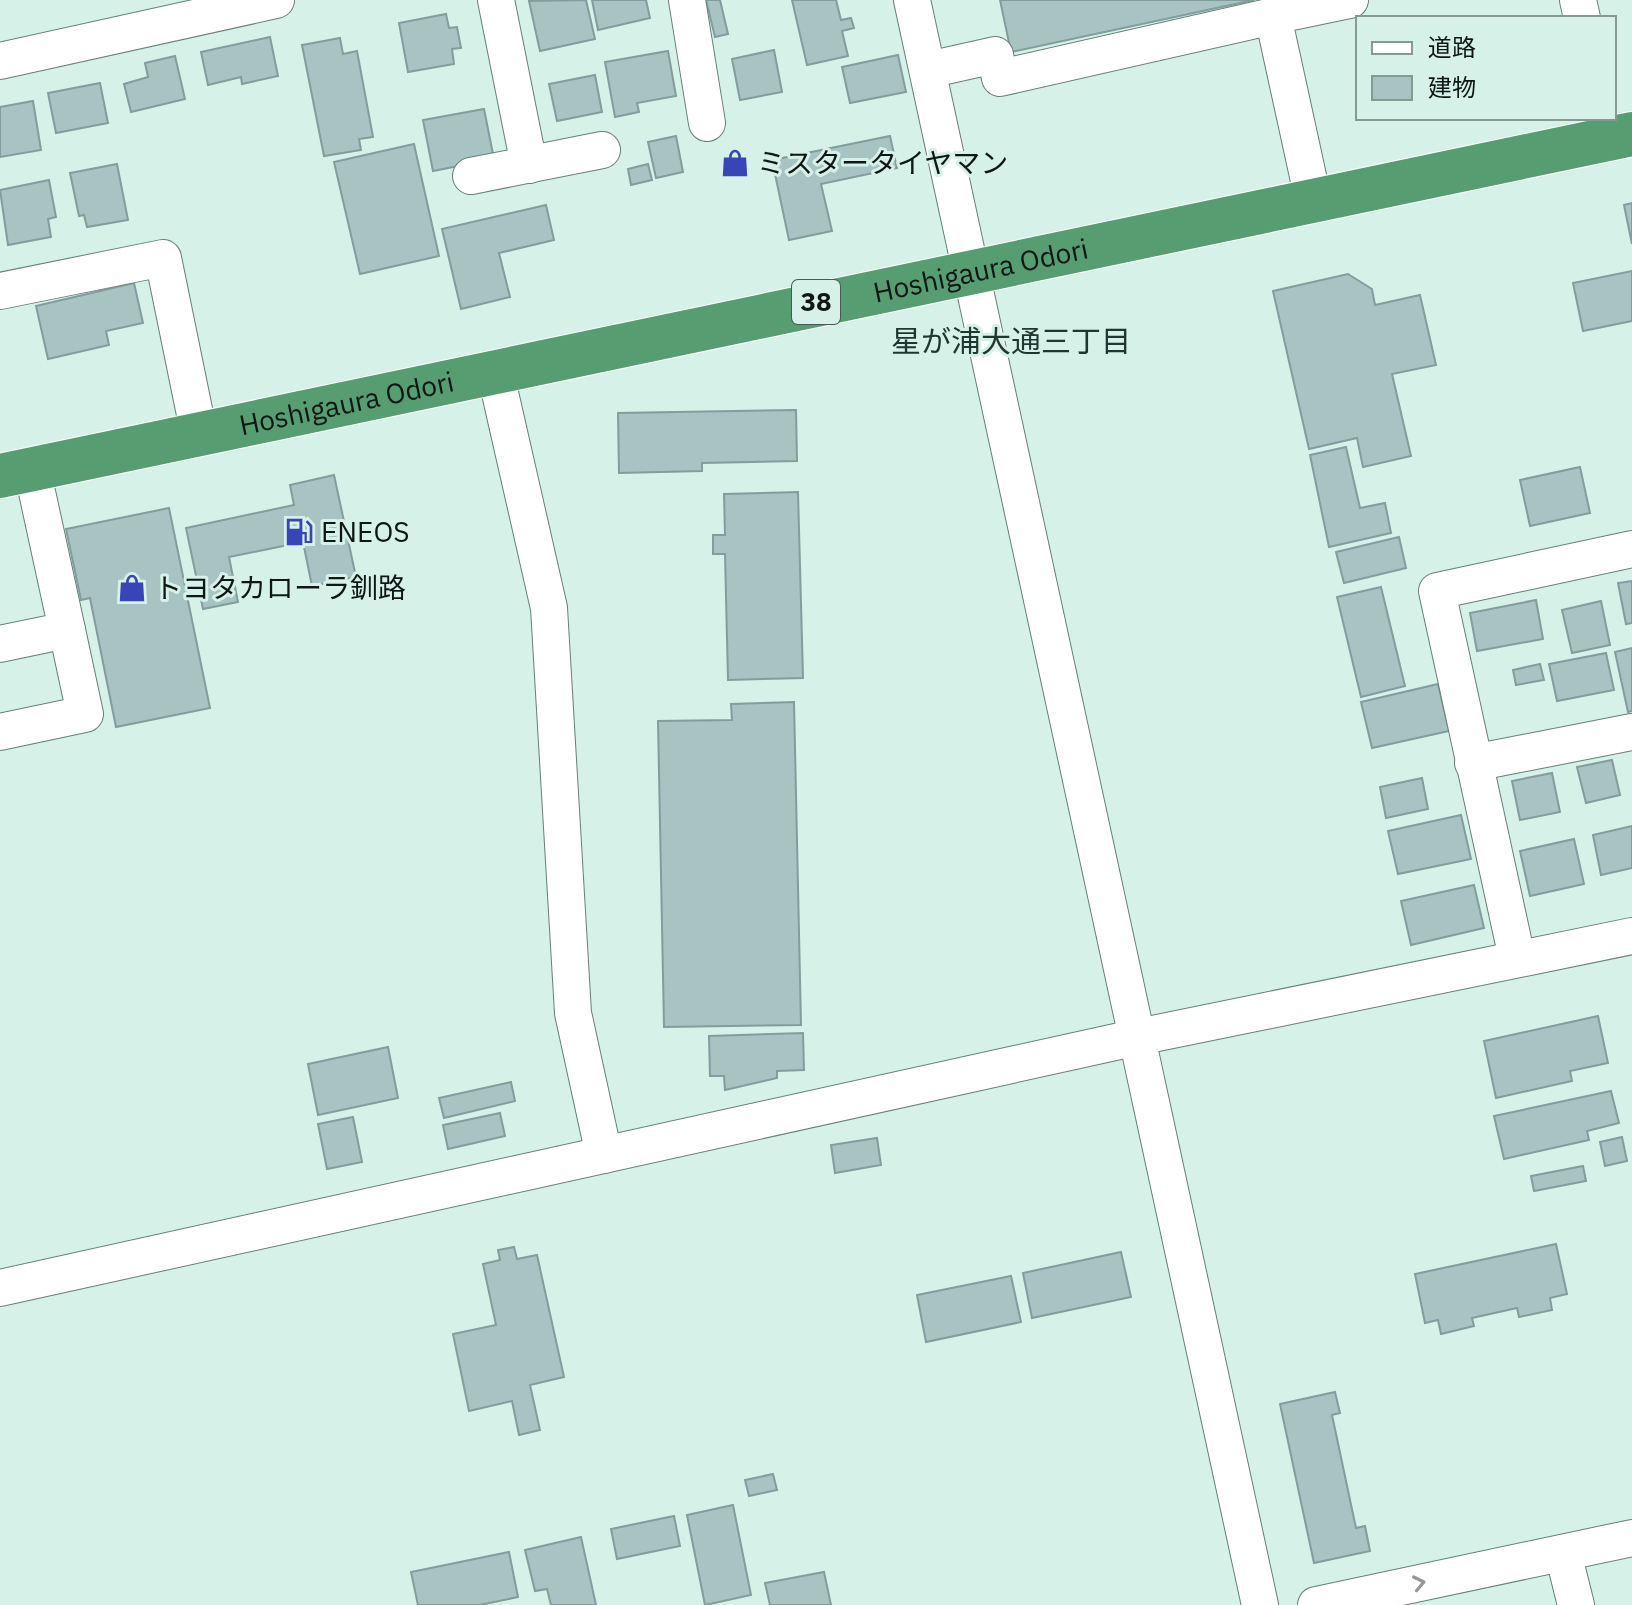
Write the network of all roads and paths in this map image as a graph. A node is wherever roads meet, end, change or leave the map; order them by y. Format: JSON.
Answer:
{"nodes":[{"id":1,"x":276,"y":0,"type":"edge"},
{"id":2,"x":496,"y":0,"type":"edge"},
{"id":3,"x":687,"y":0,"type":"edge"},
{"id":4,"x":912,"y":0,"type":"edge"},
{"id":5,"x":1350,"y":0,"type":"edge"},
{"id":6,"x":1273,"y":16,"type":"junction"},
{"id":7,"x":0,"y":61,"type":"edge"},
{"id":8,"x":928,"y":70,"type":"junction"},
{"id":9,"x":707,"y":123,"type":"dead end"},
{"id":10,"x":1615,"y":130,"type":"edge"},
{"id":11,"x":602,"y":150,"type":"dead end"},
{"id":12,"x":529,"y":165,"type":"junction"},
{"id":13,"x":471,"y":176,"type":"dead end"},
{"id":14,"x":1313,"y":199,"type":"junction"},
{"id":15,"x":972,"y":269,"type":"junction"},
{"id":16,"x":0,"y":291,"type":"edge"},
{"id":17,"x":495,"y":371,"type":"junction"},
{"id":18,"x":199,"y":434,"type":"junction"},
{"id":19,"x":16,"y":472,"type":"edge"},
{"id":20,"x":1632,"y":549,"type":"edge"},
{"id":21,"x":67,"y":630,"type":"junction"},
{"id":22,"x":0,"y":644,"type":"edge"},
{"id":23,"x":0,"y":732,"type":"edge"},
{"id":24,"x":1632,"y":732,"type":"edge"},
{"id":25,"x":1473,"y":763,"type":"junction"},
{"id":26,"x":1632,"y":936,"type":"edge"},
{"id":27,"x":1517,"y":958,"type":"junction"},
{"id":28,"x":1138,"y":1037,"type":"junction"},
{"id":29,"x":604,"y":1155,"type":"junction"},
{"id":30,"x":0,"y":1288,"type":"edge"},
{"id":31,"x":1632,"y":1538,"type":"edge"},
{"id":32,"x":1563,"y":1553,"type":"junction"},
{"id":33,"x":1260,"y":1605,"type":"edge"},
{"id":34,"x":1316,"y":1605,"type":"edge"},
{"id":35,"x":1576,"y":1605,"type":"edge"}],
"edges":[{"from":1,"to":7,"type":"street"},
{"from":2,"to":12,"type":"street"},
{"from":3,"to":9,"type":"street"},
{"from":4,"to":8,"type":"street"},
{"from":5,"to":6,"type":"street"},
{"from":6,"to":8,"type":"street"},
{"from":6,"to":14,"type":"street"},
{"from":8,"to":15,"type":"street"},
{"from":10,"to":14,"type":"highway","name":"Hoshigaura Odori","number":"38"},
{"from":11,"to":12,"type":"street"},
{"from":12,"to":13,"type":"street"},
{"from":14,"to":15,"type":"highway","name":"Hoshigaura Odori","number":"38"},
{"from":15,"to":17,"type":"highway","name":"Hoshigaura Odori","number":"38"},
{"from":15,"to":28,"type":"street"},
{"from":16,"to":18,"type":"street"},
{"from":17,"to":18,"type":"highway","name":"Hoshigaura Odori","number":"38"},
{"from":17,"to":29,"type":"street"},
{"from":18,"to":19,"type":"highway","name":"Hoshigaura Odori","number":"38"},
{"from":19,"to":21,"type":"street"},
{"from":20,"to":25,"type":"street"},
{"from":21,"to":22,"type":"street"},
{"from":21,"to":23,"type":"street"},
{"from":24,"to":25,"type":"street"},
{"from":25,"to":27,"type":"street"},
{"from":26,"to":27,"type":"street"},
{"from":27,"to":28,"type":"street"},
{"from":28,"to":29,"type":"street"},
{"from":28,"to":33,"type":"street"},
{"from":29,"to":30,"type":"street"},
{"from":31,"to":32,"type":"street"},
{"from":34,"to":32,"type":"street","one_way":true},
{"from":32,"to":35,"type":"street"}]}
